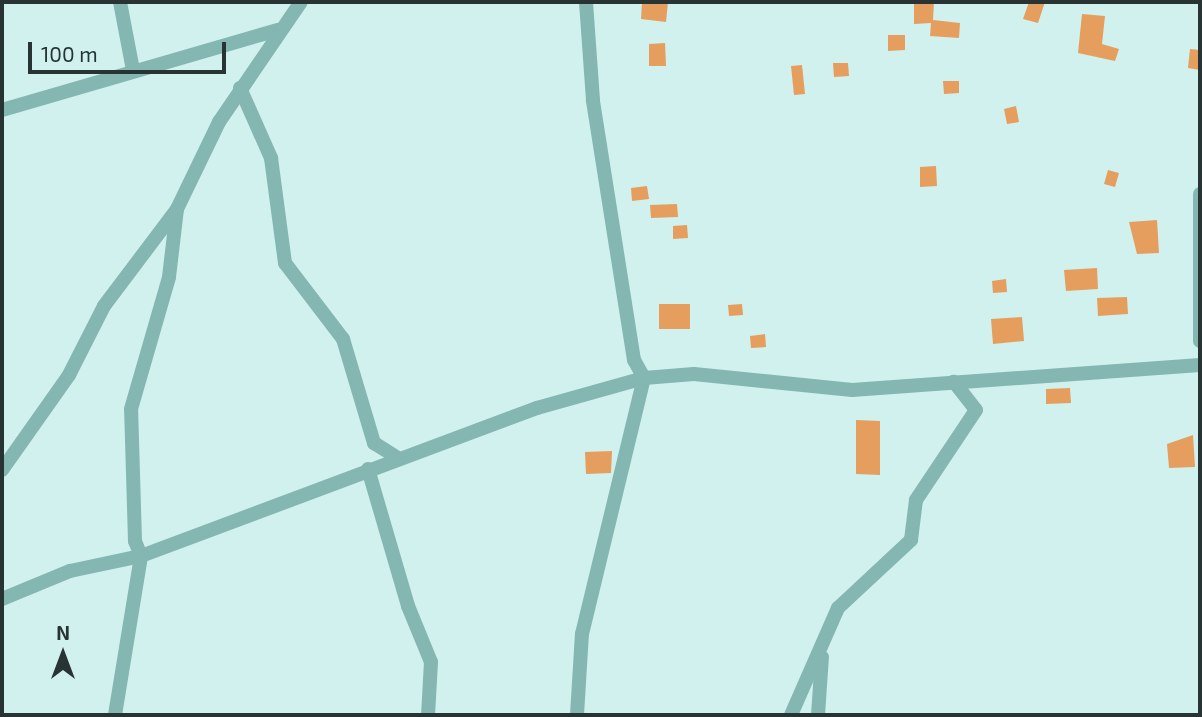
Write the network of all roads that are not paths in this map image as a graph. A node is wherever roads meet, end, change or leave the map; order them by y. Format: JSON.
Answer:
{"nodes":[{"id":1,"x":120,"y":2,"type":"edge"},
{"id":2,"x":301,"y":2,"type":"edge"},
{"id":3,"x":586,"y":2,"type":"edge"},
{"id":4,"x":278,"y":30,"type":"junction"},
{"id":5,"x":134,"y":70,"type":"junction"},
{"id":6,"x":240,"y":88,"type":"junction"},
{"id":7,"x":2,"y":110,"type":"edge"},
{"id":8,"x":1200,"y":194,"type":"edge"},
{"id":9,"x":177,"y":209,"type":"junction"},
{"id":10,"x":1200,"y":341,"type":"edge"},
{"id":11,"x":1200,"y":365,"type":"edge"},
{"id":12,"x":644,"y":378,"type":"junction"},
{"id":13,"x":954,"y":382,"type":"junction"},
{"id":14,"x":398,"y":458,"type":"junction"},
{"id":15,"x":368,"y":469,"type":"junction"},
{"id":16,"x":2,"y":470,"type":"edge"},
{"id":17,"x":141,"y":556,"type":"junction"},
{"id":18,"x":2,"y":599,"type":"edge"},
{"id":19,"x":823,"y":637,"type":"junction"},
{"id":20,"x":115,"y":715,"type":"edge"},
{"id":21,"x":428,"y":715,"type":"edge"},
{"id":22,"x":577,"y":715,"type":"edge"},
{"id":23,"x":790,"y":715,"type":"edge"},
{"id":24,"x":818,"y":715,"type":"edge"}],
"edges":[{"from":1,"to":5,"type":"street"},
{"from":2,"to":4,"type":"street"},
{"from":3,"to":12,"type":"street"},
{"from":4,"to":5,"type":"street"},
{"from":4,"to":6,"type":"street"},
{"from":5,"to":7,"type":"street"},
{"from":6,"to":9,"type":"street"},
{"from":6,"to":14,"type":"street"},
{"from":8,"to":10,"type":"street"},
{"from":9,"to":16,"type":"street"},
{"from":9,"to":17,"type":"street"},
{"from":11,"to":13,"type":"street"},
{"from":12,"to":13,"type":"street"},
{"from":12,"to":14,"type":"street"},
{"from":12,"to":22,"type":"street"},
{"from":13,"to":19,"type":"street"},
{"from":14,"to":15,"type":"street"},
{"from":15,"to":17,"type":"street"},
{"from":15,"to":21,"type":"street"},
{"from":17,"to":18,"type":"street"},
{"from":17,"to":20,"type":"street"},
{"from":19,"to":23,"type":"street"},
{"from":19,"to":24,"type":"street"}]}
